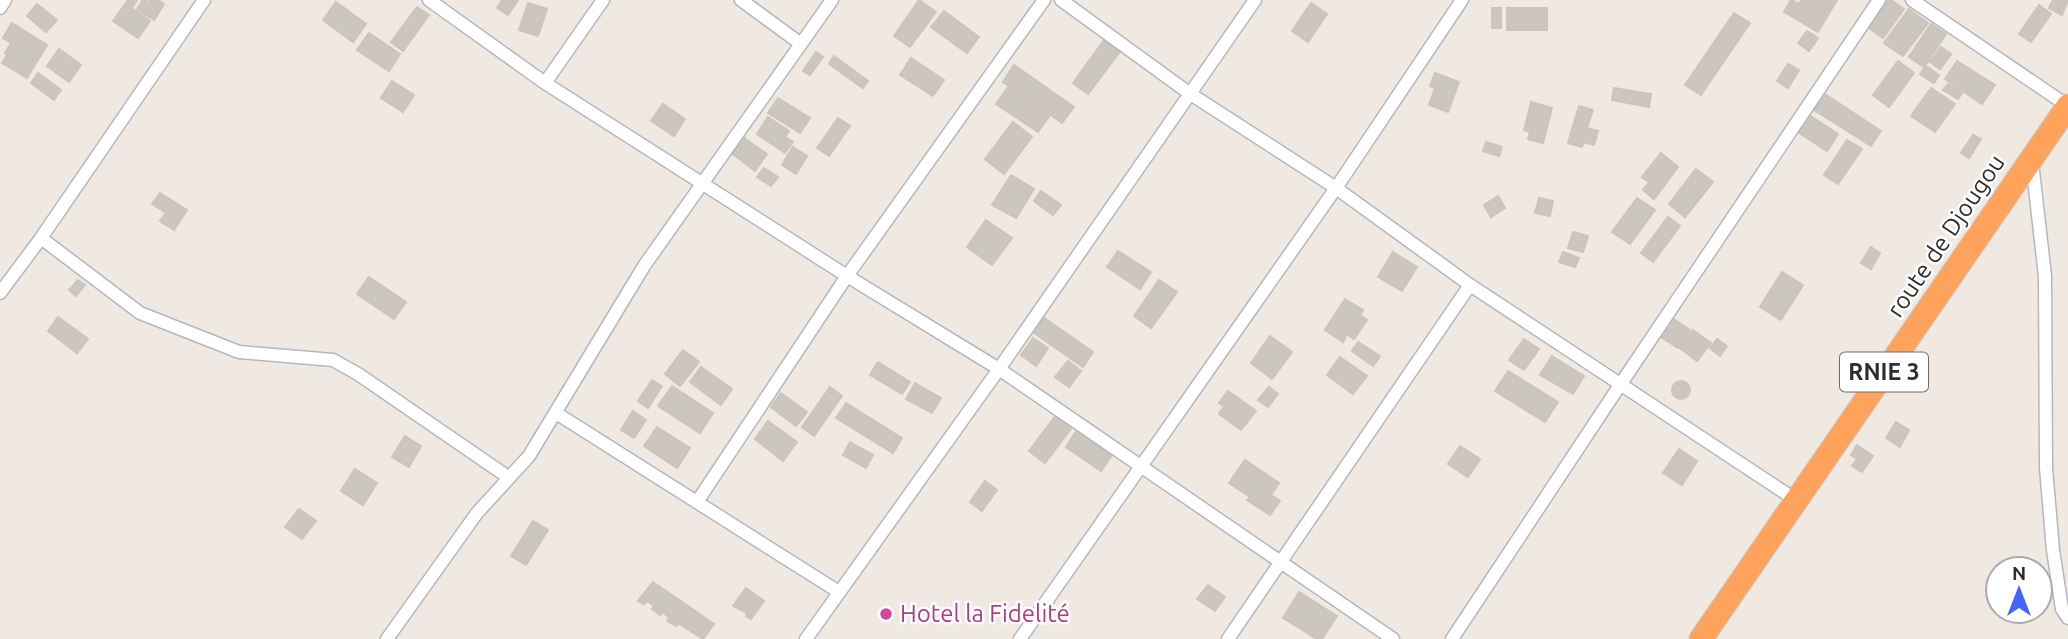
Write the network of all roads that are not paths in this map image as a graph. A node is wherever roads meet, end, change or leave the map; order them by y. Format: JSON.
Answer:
{"nodes":[{"id":1,"x":5,"y":0,"type":"edge"},
{"id":2,"x":204,"y":0,"type":"edge"},
{"id":3,"x":429,"y":0,"type":"edge"},
{"id":4,"x":603,"y":0,"type":"edge"},
{"id":5,"x":741,"y":0,"type":"edge"},
{"id":6,"x":832,"y":0,"type":"edge"},
{"id":7,"x":1044,"y":0,"type":"edge"},
{"id":8,"x":1060,"y":0,"type":"edge"},
{"id":9,"x":1255,"y":0,"type":"edge"},
{"id":10,"x":1462,"y":0,"type":"edge"},
{"id":11,"x":1879,"y":0,"type":"edge"},
{"id":12,"x":1912,"y":0,"type":"edge"},
{"id":13,"x":0,"y":8,"type":"edge"},
{"id":14,"x":801,"y":44,"type":"junction"},
{"id":15,"x":545,"y":83,"type":"junction"},
{"id":16,"x":1189,"y":93,"type":"junction"},
{"id":17,"x":2068,"y":106,"type":"edge"},
{"id":18,"x":2031,"y":158,"type":"junction"},
{"id":19,"x":705,"y":183,"type":"junction"},
{"id":20,"x":1336,"y":188,"type":"junction"},
{"id":21,"x":41,"y":238,"type":"junction"},
{"id":22,"x":847,"y":276,"type":"junction"},
{"id":23,"x":1470,"y":285,"type":"junction"},
{"id":24,"x":0,"y":293,"type":"edge"},
{"id":25,"x":999,"y":369,"type":"junction"},
{"id":26,"x":1620,"y":385,"type":"junction"},
{"id":27,"x":556,"y":413,"type":"junction"},
{"id":28,"x":1141,"y":467,"type":"junction"},
{"id":29,"x":508,"y":477,"type":"junction"},
{"id":30,"x":1796,"y":500,"type":"junction"},
{"id":31,"x":697,"y":502,"type":"junction"},
{"id":32,"x":1281,"y":562,"type":"junction"},
{"id":33,"x":839,"y":593,"type":"junction"},
{"id":34,"x":2068,"y":618,"type":"edge"},
{"id":35,"x":387,"y":639,"type":"edge"},
{"id":36,"x":806,"y":639,"type":"edge"},
{"id":37,"x":1020,"y":639,"type":"edge"},
{"id":38,"x":1228,"y":639,"type":"edge"},
{"id":39,"x":1393,"y":639,"type":"edge"},
{"id":40,"x":1452,"y":639,"type":"edge"},
{"id":41,"x":1701,"y":639,"type":"edge"}],
"edges":[{"from":1,"to":13,"type":"street"},
{"from":2,"to":21,"type":"street"},
{"from":3,"to":15,"type":"street"},
{"from":4,"to":15,"type":"street"},
{"from":5,"to":14,"type":"street"},
{"from":6,"to":14,"type":"street"},
{"from":7,"to":22,"type":"street"},
{"from":8,"to":16,"type":"street"},
{"from":9,"to":16,"type":"street"},
{"from":10,"to":20,"type":"street"},
{"from":11,"to":26,"type":"street"},
{"from":12,"to":17,"type":"street"},
{"from":14,"to":19,"type":"street"},
{"from":15,"to":19,"type":"street"},
{"from":16,"to":20,"type":"street"},
{"from":16,"to":25,"type":"street"},
{"from":17,"to":18,"type":"highway","name":"route de Djougou","number":"RNIE 3"},
{"from":18,"to":30,"type":"highway","name":"route de Djougou","number":"RNIE 3"},
{"from":18,"to":34,"type":"street"},
{"from":19,"to":22,"type":"street"},
{"from":19,"to":27,"type":"street"},
{"from":20,"to":23,"type":"street"},
{"from":20,"to":28,"type":"street"},
{"from":21,"to":24,"type":"street"},
{"from":21,"to":29,"type":"street"},
{"from":22,"to":25,"type":"street"},
{"from":22,"to":31,"type":"street"},
{"from":23,"to":26,"type":"street"},
{"from":23,"to":32,"type":"street"},
{"from":25,"to":28,"type":"street"},
{"from":25,"to":33,"type":"street"},
{"from":26,"to":30,"type":"street"},
{"from":26,"to":40,"type":"street"},
{"from":27,"to":29,"type":"street"},
{"from":27,"to":31,"type":"street"},
{"from":28,"to":32,"type":"street"},
{"from":28,"to":37,"type":"street"},
{"from":29,"to":35,"type":"street"},
{"from":30,"to":41,"type":"highway","name":"route de Djougou","number":"RNIE 3"},
{"from":31,"to":33,"type":"street"},
{"from":32,"to":38,"type":"street"},
{"from":32,"to":39,"type":"street"},
{"from":33,"to":36,"type":"street"}]}
